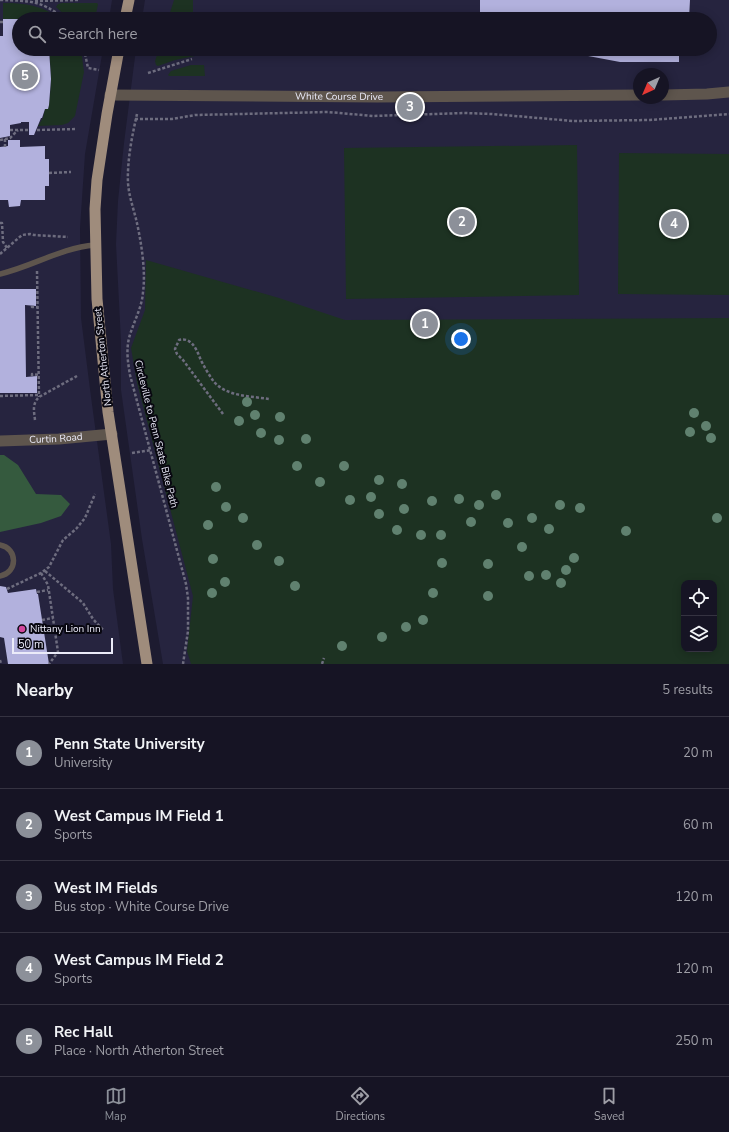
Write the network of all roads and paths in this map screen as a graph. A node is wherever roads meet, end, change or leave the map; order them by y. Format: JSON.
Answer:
{"nodes":[{"id":1,"x":0,"y":0,"type":"edge"},
{"id":2,"x":74,"y":0,"type":"edge"},
{"id":3,"x":80,"y":0,"type":"edge"},
{"id":4,"x":129,"y":0,"type":"edge"},
{"id":5,"x":32,"y":1,"type":"edge"},
{"id":6,"x":55,"y":12,"type":"edge"},
{"id":7,"x":126,"y":12,"type":"edge"},
{"id":8,"x":85,"y":56,"type":"edge"},
{"id":9,"x":118,"y":56,"type":"edge"},
{"id":10,"x":192,"y":59,"type":"dead end"},
{"id":11,"x":99,"y":70,"type":"dead end"},
{"id":12,"x":148,"y":73,"type":"dead end"},
{"id":13,"x":729,"y":92,"type":"edge"},
{"id":14,"x":110,"y":95,"type":"junction"},
{"id":15,"x":633,"y":95,"type":"edge"},
{"id":16,"x":669,"y":95,"type":"edge"},
{"id":17,"x":137,"y":114,"type":"dead end"},
{"id":18,"x":729,"y":114,"type":"edge"},
{"id":19,"x":136,"y":119,"type":"junction"},
{"id":20,"x":77,"y":129,"type":"dead end"},
{"id":21,"x":10,"y":130,"type":"dead end"},
{"id":22,"x":18,"y":130,"type":"junction"},
{"id":23,"x":30,"y":130,"type":"dead end"},
{"id":24,"x":37,"y":130,"type":"dead end"},
{"id":25,"x":5,"y":139,"type":"junction"},
{"id":26,"x":0,"y":140,"type":"edge"},
{"id":27,"x":6,"y":145,"type":"dead end"},
{"id":28,"x":71,"y":172,"type":"dead end"},
{"id":29,"x":49,"y":173,"type":"dead end"},
{"id":30,"x":0,"y":223,"type":"edge"},
{"id":31,"x":1,"y":237,"type":"edge"},
{"id":32,"x":68,"y":237,"type":"dead end"},
{"id":33,"x":96,"y":245,"type":"junction"},
{"id":34,"x":7,"y":248,"type":"junction"},
{"id":35,"x":0,"y":254,"type":"edge"},
{"id":36,"x":39,"y":269,"type":"dead end"},
{"id":37,"x":0,"y":274,"type":"edge"},
{"id":38,"x":32,"y":306,"type":"dead end"},
{"id":39,"x":38,"y":307,"type":"junction"},
{"id":40,"x":39,"y":375,"type":"junction"},
{"id":41,"x":32,"y":376,"type":"dead end"},
{"id":42,"x":77,"y":376,"type":"dead end"},
{"id":43,"x":0,"y":396,"type":"edge"},
{"id":44,"x":39,"y":396,"type":"junction"},
{"id":45,"x":269,"y":399,"type":"dead end"},
{"id":46,"x":223,"y":414,"type":"dead end"},
{"id":47,"x":35,"y":420,"type":"dead end"},
{"id":48,"x":112,"y":434,"type":"junction"},
{"id":49,"x":0,"y":441,"type":"edge"},
{"id":50,"x":151,"y":450,"type":"junction"},
{"id":51,"x":132,"y":453,"type":"dead end"},
{"id":52,"x":95,"y":494,"type":"dead end"},
{"id":53,"x":0,"y":545,"type":"edge"},
{"id":54,"x":45,"y":571,"type":"junction"},
{"id":55,"x":41,"y":573,"type":"junction"},
{"id":56,"x":0,"y":576,"type":"edge"},
{"id":57,"x":7,"y":589,"type":"dead end"},
{"id":58,"x":48,"y":590,"type":"junction"},
{"id":59,"x":37,"y":592,"type":"dead end"},
{"id":60,"x":53,"y":618,"type":"junction"},
{"id":61,"x":42,"y":620,"type":"dead end"},
{"id":62,"x":104,"y":631,"type":"dead end"},
{"id":63,"x":324,"y":658,"type":"dead end"},
{"id":64,"x":0,"y":660,"type":"edge"},
{"id":65,"x":1,"y":664,"type":"edge"},
{"id":66,"x":49,"y":664,"type":"edge"},
{"id":67,"x":147,"y":664,"type":"edge"},
{"id":68,"x":183,"y":664,"type":"edge"},
{"id":69,"x":322,"y":664,"type":"edge"}],
"edges":[{"from":1,"to":5,"type":"path"},
{"from":2,"to":3,"type":"path"},
{"from":2,"to":5,"type":"path"},
{"from":4,"to":7,"type":"main road"},
{"from":5,"to":6,"type":"path"},
{"from":8,"to":11,"type":"path"},
{"from":9,"to":14,"type":"main road","name":"North Atherton Street"},
{"from":10,"to":12,"type":"path"},
{"from":13,"to":16,"type":"street"},
{"from":14,"to":15,"type":"street","name":"White Course Drive"},
{"from":14,"to":33,"type":"main road","name":"North Atherton Street"},
{"from":17,"to":19,"type":"path","name":"Circleville to Penn State Bike Path"},
{"from":18,"to":19,"type":"path"},
{"from":19,"to":50,"type":"path","name":"Circleville to Penn State Bike Path"},
{"from":20,"to":24,"type":"path"},
{"from":21,"to":22,"type":"path"},
{"from":22,"to":23,"type":"path"},
{"from":22,"to":25,"type":"path"},
{"from":25,"to":26,"type":"path"},
{"from":25,"to":27,"type":"path"},
{"from":28,"to":29,"type":"path"},
{"from":30,"to":31,"type":"path"},
{"from":31,"to":34,"type":"path"},
{"from":32,"to":34,"type":"path"},
{"from":33,"to":37,"type":"lane"},
{"from":33,"to":48,"type":"main road","name":"North Atherton Street"},
{"from":34,"to":35,"type":"path"},
{"from":36,"to":39,"type":"path"},
{"from":38,"to":39,"type":"path"},
{"from":39,"to":40,"type":"path"},
{"from":40,"to":41,"type":"path"},
{"from":40,"to":44,"type":"path"},
{"from":42,"to":44,"type":"path"},
{"from":43,"to":44,"type":"path"},
{"from":44,"to":47,"type":"path"},
{"from":45,"to":46,"type":"path"},
{"from":48,"to":49,"type":"street","name":"Curtin Road"},
{"from":48,"to":67,"type":"main road","name":"North Atherton Street"},
{"from":50,"to":51,"type":"path"},
{"from":50,"to":68,"type":"path","name":"Circleville to Penn State Bike Path"},
{"from":52,"to":54,"type":"path"},
{"from":53,"to":56,"type":"lane"},
{"from":54,"to":55,"type":"path"},
{"from":54,"to":62,"type":"path"},
{"from":55,"to":57,"type":"path"},
{"from":55,"to":58,"type":"path"},
{"from":58,"to":59,"type":"path"},
{"from":58,"to":60,"type":"path"},
{"from":60,"to":61,"type":"path"},
{"from":60,"to":66,"type":"path"},
{"from":63,"to":69,"type":"path"},
{"from":64,"to":65,"type":"path"}]}
